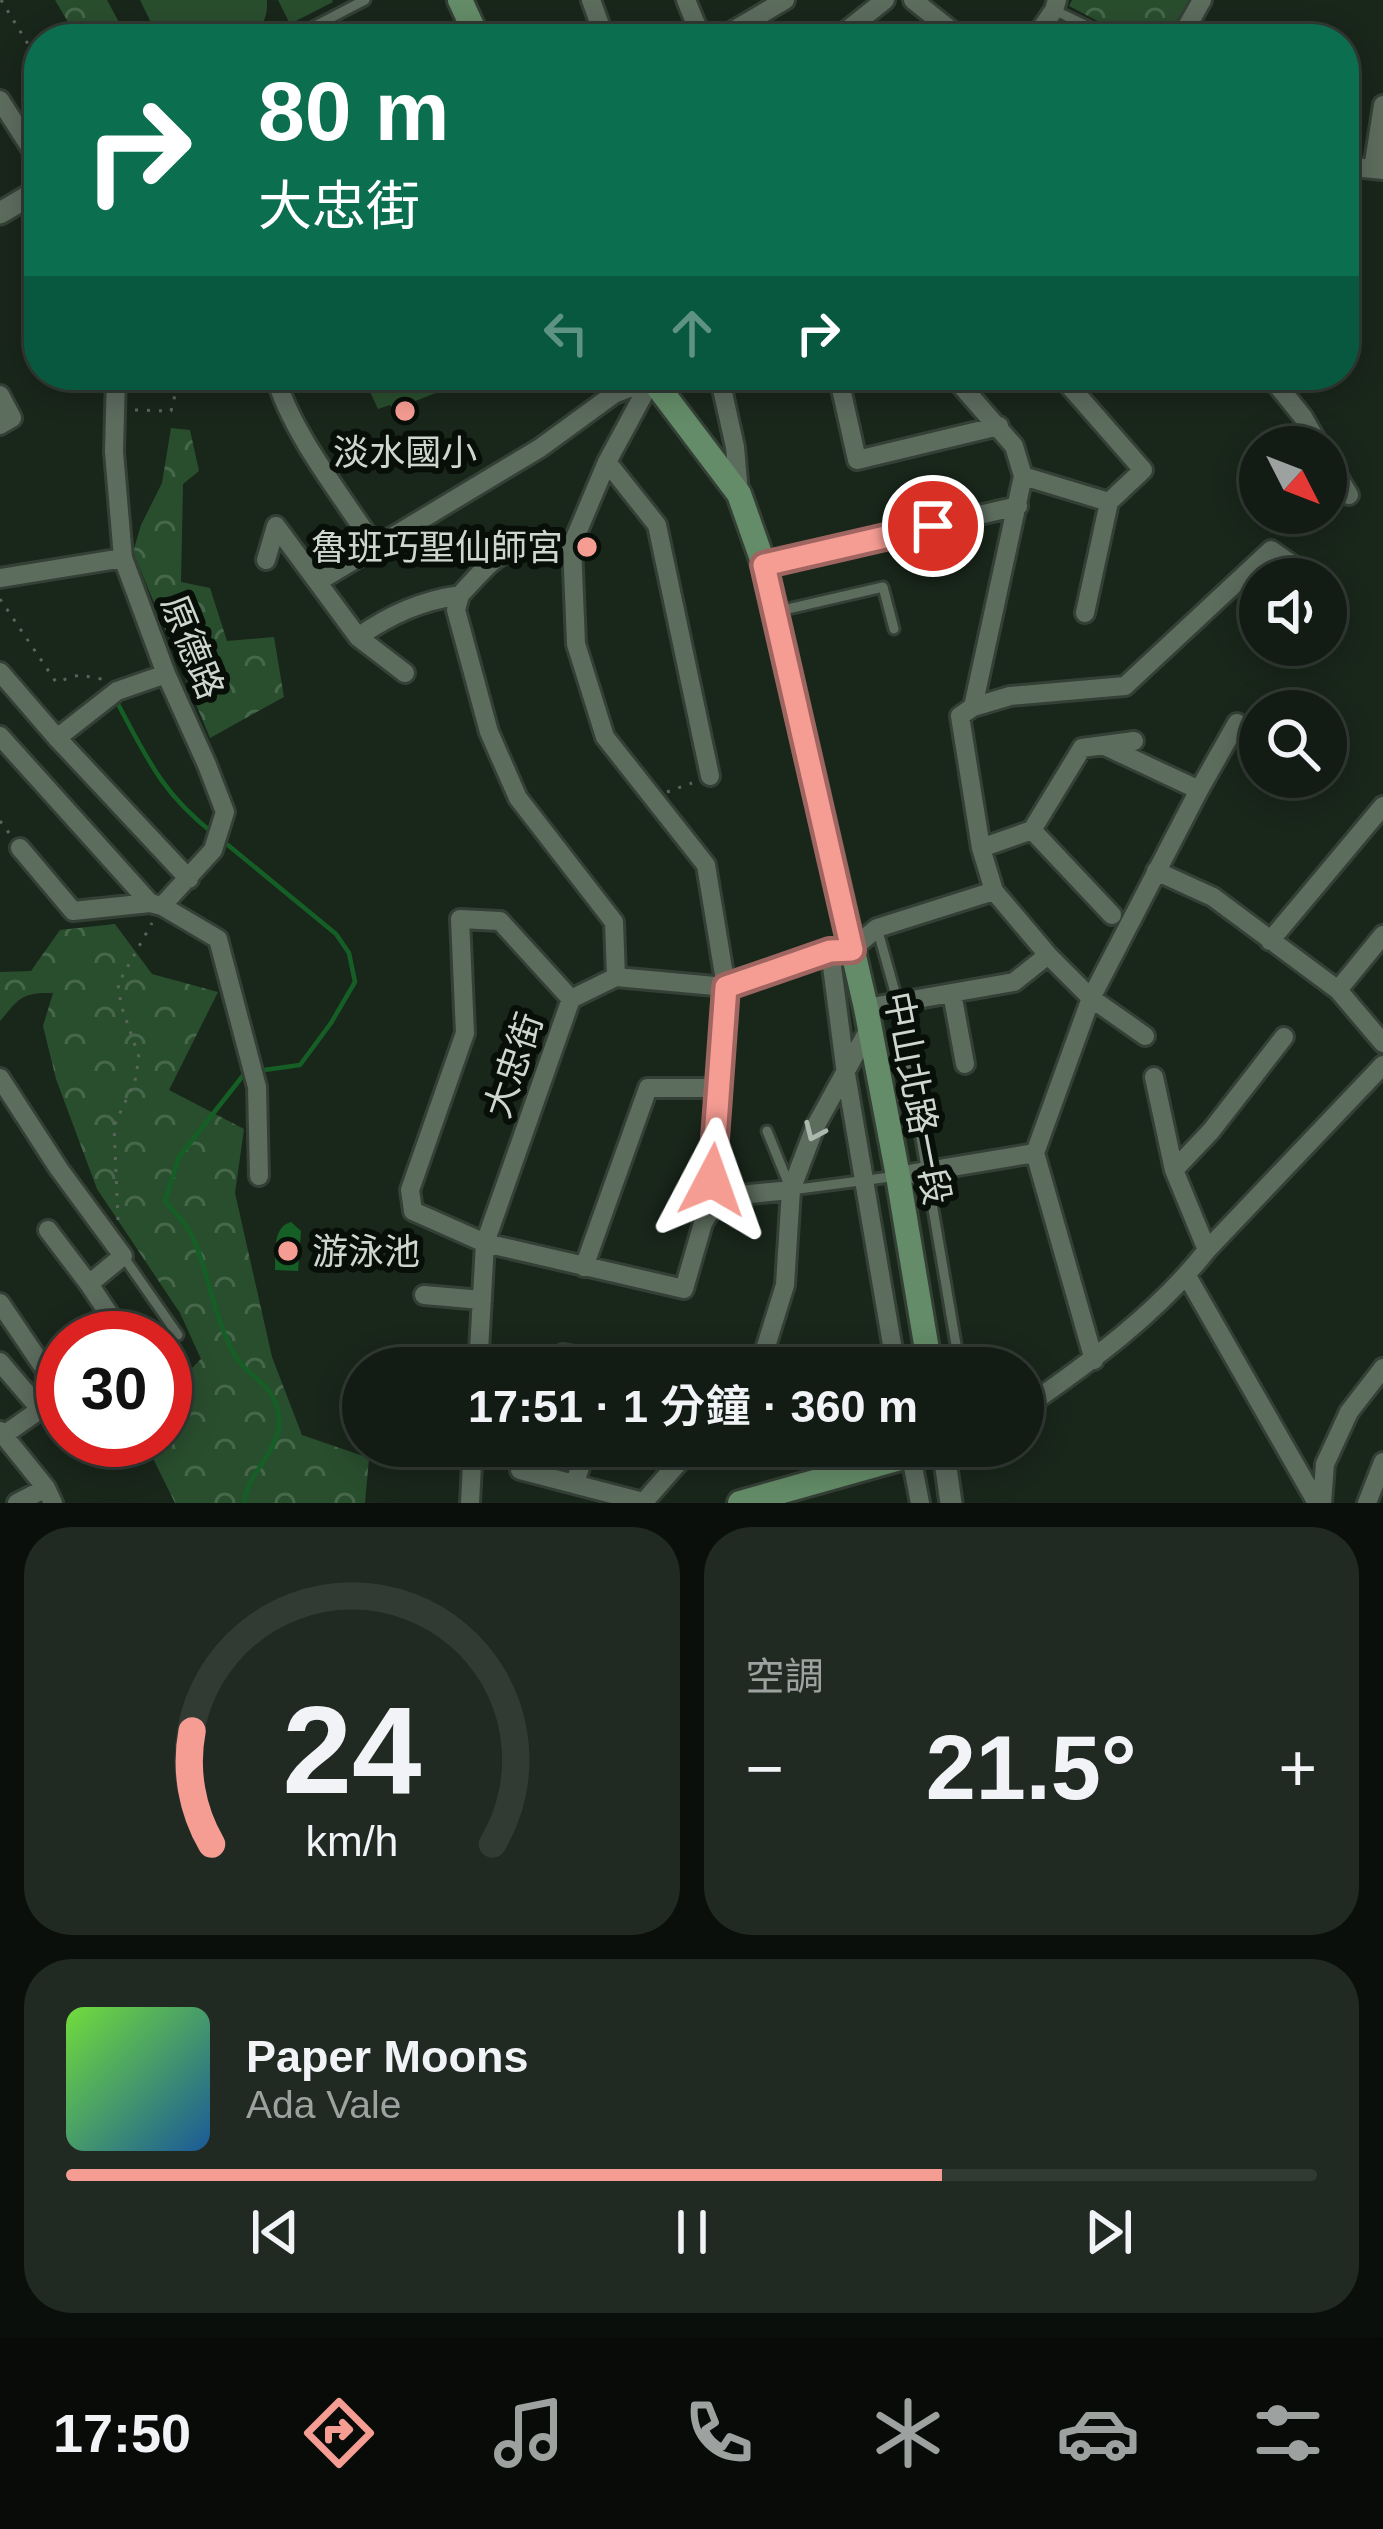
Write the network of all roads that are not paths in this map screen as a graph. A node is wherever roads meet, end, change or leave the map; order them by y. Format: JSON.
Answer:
{"nodes":[{"id":1,"x":365,"y":0,"type":"edge"},
{"id":2,"x":785,"y":0,"type":"edge"},
{"id":3,"x":885,"y":0,"type":"edge"},
{"id":4,"x":913,"y":0,"type":"edge"},
{"id":5,"x":1035,"y":0,"type":"edge"},
{"id":6,"x":1054,"y":8,"type":"edge"},
{"id":7,"x":319,"y":24,"type":"edge"},
{"id":8,"x":744,"y":24,"type":"edge"},
{"id":9,"x":855,"y":24,"type":"edge"},
{"id":10,"x":943,"y":24,"type":"edge"},
{"id":11,"x":1085,"y":24,"type":"edge"},
{"id":12,"x":0,"y":100,"type":"edge"},
{"id":13,"x":1383,"y":105,"type":"edge"},
{"id":14,"x":24,"y":138,"type":"edge"},
{"id":15,"x":1378,"y":169,"type":"edge"},
{"id":16,"x":116,"y":390,"type":"edge"},
{"id":17,"x":279,"y":390,"type":"edge"},
{"id":18,"x":622,"y":390,"type":"edge"},
{"id":19,"x":643,"y":390,"type":"edge"},
{"id":20,"x":660,"y":390,"type":"edge"},
{"id":21,"x":722,"y":390,"type":"edge"},
{"id":22,"x":841,"y":390,"type":"edge"},
{"id":23,"x":966,"y":390,"type":"edge"},
{"id":24,"x":1073,"y":390,"type":"edge"},
{"id":25,"x":1281,"y":390,"type":"edge"},
{"id":26,"x":0,"y":395,"type":"edge"},
{"id":27,"x":6,"y":421,"type":"edge"},
{"id":28,"x":1308,"y":426,"type":"edge"},
{"id":29,"x":999,"y":427,"type":"junction"},
{"id":30,"x":607,"y":462,"type":"junction"},
{"id":31,"x":1023,"y":476,"type":"junction"},
{"id":32,"x":1347,"y":492,"type":"edge"},
{"id":33,"x":739,"y":494,"type":"junction"},
{"id":34,"x":1349,"y":495,"type":"dead end"},
{"id":35,"x":1109,"y":502,"type":"junction"},
{"id":36,"x":1018,"y":506,"type":"junction"},
{"id":37,"x":572,"y":545,"type":"junction"},
{"id":38,"x":375,"y":547,"type":"junction"},
{"id":39,"x":122,"y":558,"type":"junction"},
{"id":40,"x":266,"y":560,"type":"dead end"},
{"id":41,"x":764,"y":565,"type":"junction"},
{"id":42,"x":0,"y":578,"type":"edge"},
{"id":43,"x":1239,"y":579,"type":"edge"},
{"id":44,"x":319,"y":581,"type":"junction"},
{"id":45,"x":460,"y":596,"type":"junction"},
{"id":46,"x":777,"y":611,"type":"junction"},
{"id":47,"x":1085,"y":613,"type":"dead end"},
{"id":48,"x":894,"y":629,"type":"dead end"},
{"id":49,"x":358,"y":637,"type":"junction"},
{"id":50,"x":0,"y":672,"type":"edge"},
{"id":51,"x":405,"y":673,"type":"dead end"},
{"id":52,"x":166,"y":674,"type":"junction"},
{"id":53,"x":966,"y":711,"type":"junction"},
{"id":54,"x":1237,"y":723,"type":"dead end"},
{"id":55,"x":0,"y":736,"type":"edge"},
{"id":56,"x":57,"y":738,"type":"junction"},
{"id":57,"x":1134,"y":740,"type":"dead end"},
{"id":58,"x":1103,"y":745,"type":"junction"},
{"id":59,"x":710,"y":776,"type":"road end"},
{"id":60,"x":1199,"y":790,"type":"junction"},
{"id":61,"x":1383,"y":806,"type":"edge"},
{"id":62,"x":1032,"y":830,"type":"junction"},
{"id":63,"x":20,"y":848,"type":"dead end"},
{"id":64,"x":981,"y":848,"type":"junction"},
{"id":65,"x":1156,"y":871,"type":"junction"},
{"id":66,"x":189,"y":879,"type":"junction"},
{"id":67,"x":994,"y":891,"type":"junction"},
{"id":68,"x":156,"y":905,"type":"junction"},
{"id":69,"x":1112,"y":915,"type":"dead end"},
{"id":70,"x":878,"y":928,"type":"junction"},
{"id":71,"x":1383,"y":935,"type":"edge"},
{"id":72,"x":1270,"y":940,"type":"junction"},
{"id":73,"x":841,"y":950,"type":"junction"},
{"id":74,"x":1048,"y":955,"type":"junction"},
{"id":75,"x":616,"y":977,"type":"junction"},
{"id":76,"x":726,"y":987,"type":"junction"},
{"id":77,"x":1338,"y":990,"type":"junction"},
{"id":78,"x":952,"y":993,"type":"junction"},
{"id":79,"x":1091,"y":998,"type":"junction"},
{"id":80,"x":571,"y":999,"type":"junction"},
{"id":81,"x":898,"y":1003,"type":"junction"},
{"id":82,"x":868,"y":1019,"type":"junction"},
{"id":83,"x":1145,"y":1036,"type":"dead end"},
{"id":84,"x":1284,"y":1037,"type":"dead end"},
{"id":85,"x":1383,"y":1043,"type":"edge"},
{"id":86,"x":965,"y":1064,"type":"dead end"},
{"id":87,"x":845,"y":1074,"type":"junction"},
{"id":88,"x":1154,"y":1077,"type":"dead end"},
{"id":89,"x":0,"y":1078,"type":"edge"},
{"id":90,"x":1379,"y":1079,"type":"edge"},
{"id":91,"x":718,"y":1088,"type":"junction"},
{"id":92,"x":767,"y":1131,"type":"dead end"},
{"id":93,"x":1035,"y":1153,"type":"junction"},
{"id":94,"x":1174,"y":1170,"type":"junction"},
{"id":95,"x":927,"y":1172,"type":"junction"},
{"id":96,"x":259,"y":1176,"type":"dead end"},
{"id":97,"x":898,"y":1176,"type":"junction"},
{"id":98,"x":864,"y":1180,"type":"junction"},
{"id":99,"x":791,"y":1190,"type":"junction"},
{"id":100,"x":718,"y":1197,"type":"junction"},
{"id":101,"x":101,"y":1215,"type":"dead end"},
{"id":102,"x":48,"y":1230,"type":"dead end"},
{"id":103,"x":485,"y":1243,"type":"junction"},
{"id":104,"x":121,"y":1247,"type":"junction"},
{"id":105,"x":1207,"y":1250,"type":"junction"},
{"id":106,"x":584,"y":1267,"type":"junction"},
{"id":107,"x":1187,"y":1276,"type":"junction"},
{"id":108,"x":88,"y":1284,"type":"junction"},
{"id":109,"x":424,"y":1294,"type":"dead end"},
{"id":110,"x":482,"y":1300,"type":"junction"},
{"id":111,"x":0,"y":1303,"type":"edge"},
{"id":112,"x":106,"y":1311,"type":"edge"},
{"id":113,"x":162,"y":1311,"type":"edge"},
{"id":114,"x":479,"y":1347,"type":"edge"},
{"id":115,"x":766,"y":1347,"type":"edge"},
{"id":116,"x":892,"y":1347,"type":"edge"},
{"id":117,"x":926,"y":1347,"type":"edge"},
{"id":118,"x":956,"y":1347,"type":"edge"},
{"id":119,"x":36,"y":1356,"type":"edge"},
{"id":120,"x":1094,"y":1360,"type":"junction"},
{"id":121,"x":0,"y":1362,"type":"edge"},
{"id":122,"x":1383,"y":1368,"type":"edge"},
{"id":123,"x":1044,"y":1395,"type":"edge"},
{"id":124,"x":36,"y":1404,"type":"edge"},
{"id":125,"x":36,"y":1412,"type":"edge"},
{"id":126,"x":2,"y":1433,"type":"edge"},
{"id":127,"x":1383,"y":1462,"type":"edge"},
{"id":128,"x":472,"y":1467,"type":"edge"},
{"id":129,"x":580,"y":1467,"type":"edge"},
{"id":130,"x":674,"y":1467,"type":"edge"},
{"id":131,"x":855,"y":1467,"type":"edge"},
{"id":132,"x":913,"y":1467,"type":"edge"},
{"id":133,"x":946,"y":1467,"type":"edge"},
{"id":134,"x":520,"y":1470,"type":"dead end"},
{"id":135,"x":575,"y":1484,"type":"junction"},
{"id":136,"x":50,"y":1496,"type":"edge"},
{"id":137,"x":643,"y":1502,"type":"edge"},
{"id":138,"x":17,"y":1503,"type":"edge"},
{"id":139,"x":470,"y":1503,"type":"edge"},
{"id":140,"x":740,"y":1503,"type":"edge"},
{"id":141,"x":920,"y":1503,"type":"edge"},
{"id":142,"x":952,"y":1503,"type":"edge"},
{"id":143,"x":1320,"y":1503,"type":"edge"},
{"id":144,"x":1367,"y":1503,"type":"edge"}],
"edges":[{"from":1,"to":7,"type":"lane"},
{"from":2,"to":8,"type":"street"},
{"from":3,"to":9,"type":"street"},
{"from":4,"to":10,"type":"street"},
{"from":5,"to":6,"type":"street"},
{"from":6,"to":11,"type":"lane"},
{"from":12,"to":14,"type":"street"},
{"from":13,"to":15,"type":"street"},
{"from":16,"to":39,"type":"street","name":"原德路"},
{"from":17,"to":38,"type":"street"},
{"from":18,"to":38,"type":"street"},
{"from":19,"to":30,"type":"street"},
{"from":20,"to":33,"type":"main road","name":"中山北路一段"},
{"from":21,"to":33,"type":"street"},
{"from":22,"to":29,"type":"street"},
{"from":23,"to":29,"type":"street"},
{"from":24,"to":35,"type":"street"},
{"from":25,"to":28,"type":"street"},
{"from":26,"to":27,"type":"street"},
{"from":29,"to":31,"type":"street"},
{"from":30,"to":37,"type":"street"},
{"from":30,"to":59,"type":"street"},
{"from":31,"to":35,"type":"street"},
{"from":31,"to":36,"type":"street"},
{"from":32,"to":34,"type":"street"},
{"from":33,"to":41,"type":"main road","name":"中山北路一段"},
{"from":35,"to":47,"type":"street"},
{"from":36,"to":41,"type":"street"},
{"from":36,"to":53,"type":"street"},
{"from":37,"to":45,"type":"street"},
{"from":37,"to":76,"type":"street"},
{"from":38,"to":44,"type":"street"},
{"from":39,"to":42,"type":"street"},
{"from":39,"to":52,"type":"street","name":"原德路"},
{"from":40,"to":44,"type":"street"},
{"from":41,"to":46,"type":"main road","name":"中山北路一段"},
{"from":43,"to":53,"type":"street"},
{"from":44,"to":49,"type":"street"},
{"from":45,"to":49,"type":"street"},
{"from":45,"to":75,"type":"street"},
{"from":46,"to":48,"type":"lane"},
{"from":46,"to":73,"type":"main road","name":"中山北路一段"},
{"from":49,"to":51,"type":"street"},
{"from":50,"to":56,"type":"street"},
{"from":52,"to":56,"type":"street"},
{"from":52,"to":66,"type":"street","name":"原德路"},
{"from":53,"to":64,"type":"street"},
{"from":54,"to":60,"type":"street"},
{"from":55,"to":68,"type":"street"},
{"from":56,"to":66,"type":"street"},
{"from":57,"to":58,"type":"street"},
{"from":58,"to":60,"type":"street"},
{"from":58,"to":62,"type":"street"},
{"from":60,"to":65,"type":"street"},
{"from":61,"to":72,"type":"street"},
{"from":62,"to":64,"type":"street"},
{"from":62,"to":69,"type":"street"},
{"from":63,"to":68,"type":"street"},
{"from":64,"to":67,"type":"street"},
{"from":65,"to":72,"type":"street"},
{"from":65,"to":79,"type":"street"},
{"from":66,"to":68,"type":"street","name":"原德路"},
{"from":67,"to":70,"type":"street"},
{"from":67,"to":74,"type":"street"},
{"from":68,"to":96,"type":"street"},
{"from":70,"to":73,"type":"street"},
{"from":70,"to":81,"type":"lane"},
{"from":71,"to":77,"type":"street"},
{"from":72,"to":77,"type":"street"},
{"from":73,"to":76,"type":"street"},
{"from":73,"to":82,"type":"main road","name":"中山北路一段"},
{"from":73,"to":87,"type":"street"},
{"from":74,"to":78,"type":"street"},
{"from":74,"to":79,"type":"street"},
{"from":75,"to":76,"type":"street"},
{"from":75,"to":80,"type":"street","name":"大忠街"},
{"from":76,"to":91,"type":"street"},
{"from":77,"to":85,"type":"street"},
{"from":78,"to":81,"type":"street"},
{"from":78,"to":86,"type":"street"},
{"from":79,"to":83,"type":"street"},
{"from":79,"to":93,"type":"street"},
{"from":80,"to":103,"type":"street","name":"大忠街"},
{"from":80,"to":103,"type":"street"},
{"from":81,"to":82,"type":"street"},
{"from":81,"to":95,"type":"lane"},
{"from":82,"to":87,"type":"street"},
{"from":82,"to":97,"type":"main road","name":"中山北路一段"},
{"from":84,"to":94,"type":"street"},
{"from":87,"to":98,"type":"street"},
{"from":87,"to":99,"type":"street","one_way":true},
{"from":88,"to":94,"type":"street"},
{"from":89,"to":104,"type":"street"},
{"from":90,"to":105,"type":"street"},
{"from":91,"to":100,"type":"street"},
{"from":91,"to":106,"type":"street"},
{"from":92,"to":99,"type":"lane"},
{"from":93,"to":95,"type":"street"},
{"from":93,"to":120,"type":"street"},
{"from":94,"to":105,"type":"street"},
{"from":95,"to":97,"type":"street"},
{"from":95,"to":118,"type":"lane"},
{"from":97,"to":98,"type":"lane"},
{"from":97,"to":117,"type":"main road","name":"中山北路一段"},
{"from":98,"to":99,"type":"lane"},
{"from":98,"to":116,"type":"street"},
{"from":99,"to":100,"type":"street"},
{"from":99,"to":115,"type":"street"},
{"from":100,"to":106,"type":"street"},
{"from":101,"to":104,"type":"street"},
{"from":102,"to":108,"type":"street"},
{"from":103,"to":106,"type":"street"},
{"from":103,"to":110,"type":"street","name":"大忠街"},
{"from":104,"to":108,"type":"street"},
{"from":104,"to":113,"type":"lane"},
{"from":105,"to":107,"type":"street"},
{"from":107,"to":120,"type":"street"},
{"from":107,"to":143,"type":"street"},
{"from":108,"to":112,"type":"street"},
{"from":109,"to":110,"type":"street"},
{"from":110,"to":114,"type":"street","name":"大忠街"},
{"from":111,"to":119,"type":"street"},
{"from":120,"to":123,"type":"street"},
{"from":121,"to":124,"type":"street"},
{"from":122,"to":143,"type":"street"},
{"from":125,"to":126,"type":"street"},
{"from":126,"to":136,"type":"street"},
{"from":127,"to":144,"type":"street"},
{"from":128,"to":139,"type":"street"},
{"from":129,"to":135,"type":"street"},
{"from":130,"to":137,"type":"street"},
{"from":131,"to":140,"type":"main road"},
{"from":132,"to":141,"type":"street"},
{"from":133,"to":142,"type":"street"},
{"from":134,"to":135,"type":"street"},
{"from":135,"to":137,"type":"street"},
{"from":136,"to":138,"type":"street"}]}
